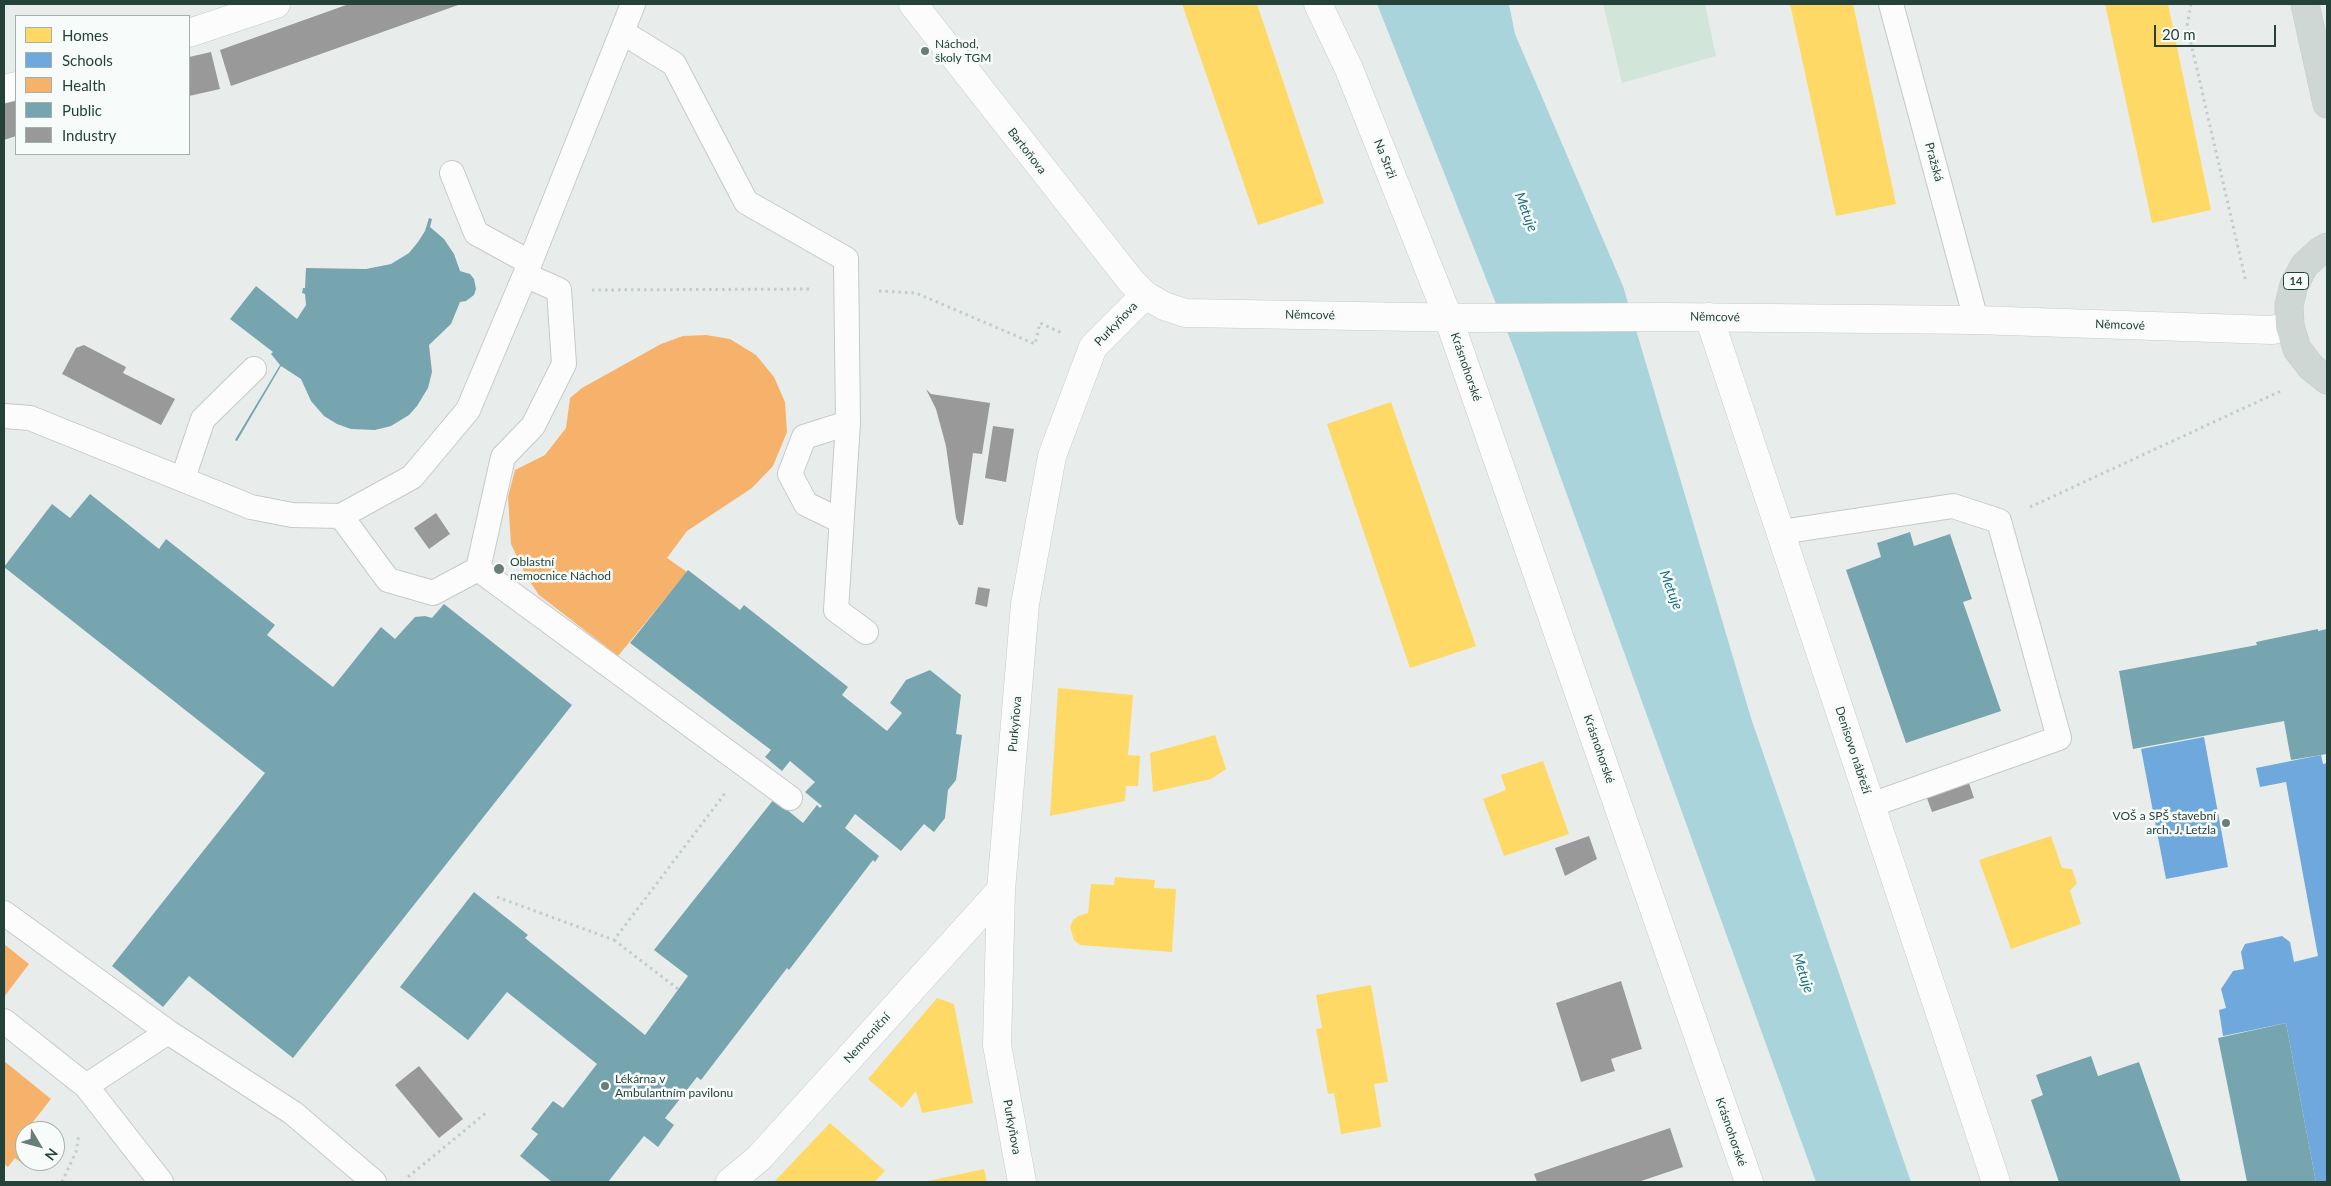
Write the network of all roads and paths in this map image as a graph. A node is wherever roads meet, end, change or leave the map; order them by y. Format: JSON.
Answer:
{"nodes":[{"id":1,"x":276,"y":4,"type":"edge"},
{"id":2,"x":633,"y":4,"type":"edge"},
{"id":3,"x":913,"y":4,"type":"edge"},
{"id":4,"x":1318,"y":4,"type":"edge"},
{"id":5,"x":1891,"y":4,"type":"edge"},
{"id":6,"x":2191,"y":4,"type":"edge"},
{"id":7,"x":2305,"y":4,"type":"edge"},
{"id":8,"x":622,"y":32,"type":"junction"},
{"id":9,"x":190,"y":33,"type":"edge"},
{"id":10,"x":2327,"y":104,"type":"edge"},
{"id":11,"x":452,"y":173,"type":"dead end"},
{"id":12,"x":2327,"y":247,"type":"edge"},
{"id":13,"x":527,"y":268,"type":"junction"},
{"id":14,"x":2246,"y":282,"type":"dead end"},
{"id":15,"x":846,"y":289,"type":"junction"},
{"id":16,"x":632,"y":291,"type":"dead end"},
{"id":17,"x":1145,"y":295,"type":"junction"},
{"id":18,"x":1710,"y":317,"type":"junction"},
{"id":19,"x":1460,"y":318,"type":"junction"},
{"id":20,"x":1976,"y":320,"type":"junction"},
{"id":21,"x":2290,"y":326,"type":"junction"},
{"id":22,"x":1035,"y":344,"type":"dead end"},
{"id":23,"x":254,"y":369,"type":"dead end"},
{"id":24,"x":2327,"y":380,"type":"edge"},
{"id":25,"x":2283,"y":390,"type":"dead end"},
{"id":26,"x":4,"y":416,"type":"edge"},
{"id":27,"x":848,"y":423,"type":"junction"},
{"id":28,"x":183,"y":478,"type":"junction"},
{"id":29,"x":341,"y":516,"type":"junction"},
{"id":30,"x":1999,"y":520,"type":"junction"},
{"id":31,"x":841,"y":521,"type":"junction"},
{"id":32,"x":1781,"y":532,"type":"junction"},
{"id":33,"x":478,"y":569,"type":"junction"},
{"id":34,"x":866,"y":632,"type":"dead end"},
{"id":35,"x":745,"y":765,"type":"junction"},
{"id":36,"x":790,"y":798,"type":"dead end"},
{"id":37,"x":1871,"y":805,"type":"junction"},
{"id":38,"x":1001,"y":890,"type":"junction"},
{"id":39,"x":497,"y":897,"type":"dead end"},
{"id":40,"x":4,"y":913,"type":"edge"},
{"id":41,"x":614,"y":940,"type":"junction"},
{"id":42,"x":678,"y":990,"type":"dead end"},
{"id":43,"x":4,"y":1021,"type":"edge"},
{"id":44,"x":168,"y":1032,"type":"junction"},
{"id":45,"x":86,"y":1086,"type":"junction"},
{"id":46,"x":487,"y":1112,"type":"dead end"},
{"id":47,"x":62,"y":1182,"type":"edge"},
{"id":48,"x":161,"y":1182,"type":"edge"},
{"id":49,"x":374,"y":1182,"type":"edge"},
{"id":50,"x":401,"y":1182,"type":"edge"},
{"id":51,"x":730,"y":1182,"type":"edge"},
{"id":52,"x":1022,"y":1182,"type":"edge"},
{"id":53,"x":1749,"y":1182,"type":"edge"},
{"id":54,"x":1996,"y":1182,"type":"edge"}],
"edges":[{"from":1,"to":9,"type":"street"},
{"from":2,"to":8,"type":"lane"},
{"from":3,"to":17,"type":"street","name":"Bartoňova"},
{"from":4,"to":19,"type":"street","name":"Na Strži"},
{"from":5,"to":20,"type":"lane","name":"Pražská"},
{"from":6,"to":14,"type":"path"},
{"from":7,"to":10,"type":"main road"},
{"from":8,"to":13,"type":"lane"},
{"from":8,"to":15,"type":"lane"},
{"from":11,"to":13,"type":"lane"},
{"from":12,"to":21,"type":"main road","number":"14"},
{"from":13,"to":29,"type":"lane"},
{"from":13,"to":33,"type":"lane"},
{"from":15,"to":16,"type":"path"},
{"from":15,"to":22,"type":"path"},
{"from":15,"to":27,"type":"lane"},
{"from":17,"to":19,"type":"street","name":"Němcové"},
{"from":17,"to":38,"type":"street","name":"Purkyňova"},
{"from":18,"to":19,"type":"street","name":"Němcové"},
{"from":18,"to":20,"type":"street","name":"Němcové"},
{"from":18,"to":32,"type":"street","name":"Denisovo nábřeží"},
{"from":19,"to":53,"type":"street","name":"Krásnohorské"},
{"from":20,"to":21,"type":"street","name":"Němcové"},
{"from":21,"to":24,"type":"main road","number":"14"},
{"from":23,"to":28,"type":"lane"},
{"from":25,"to":30,"type":"path"},
{"from":26,"to":28,"type":"lane"},
{"from":27,"to":31,"type":"lane"},
{"from":27,"to":31,"type":"lane"},
{"from":28,"to":29,"type":"lane"},
{"from":29,"to":33,"type":"lane"},
{"from":30,"to":32,"type":"lane"},
{"from":30,"to":37,"type":"lane"},
{"from":31,"to":34,"type":"lane"},
{"from":32,"to":37,"type":"street","name":"Denisovo nábřeží"},
{"from":33,"to":35,"type":"lane"},
{"from":35,"to":36,"type":"lane"},
{"from":35,"to":41,"type":"path"},
{"from":37,"to":54,"type":"street","name":"Denisovo nábřeží"},
{"from":38,"to":51,"type":"street","name":"Nemocniční"},
{"from":38,"to":52,"type":"street","name":"Purkyňova"},
{"from":39,"to":41,"type":"path"},
{"from":40,"to":44,"type":"lane"},
{"from":41,"to":42,"type":"path"},
{"from":43,"to":45,"type":"lane"},
{"from":44,"to":45,"type":"lane"},
{"from":44,"to":49,"type":"lane"},
{"from":45,"to":47,"type":"path"},
{"from":45,"to":48,"type":"lane"},
{"from":46,"to":50,"type":"path"}]}
